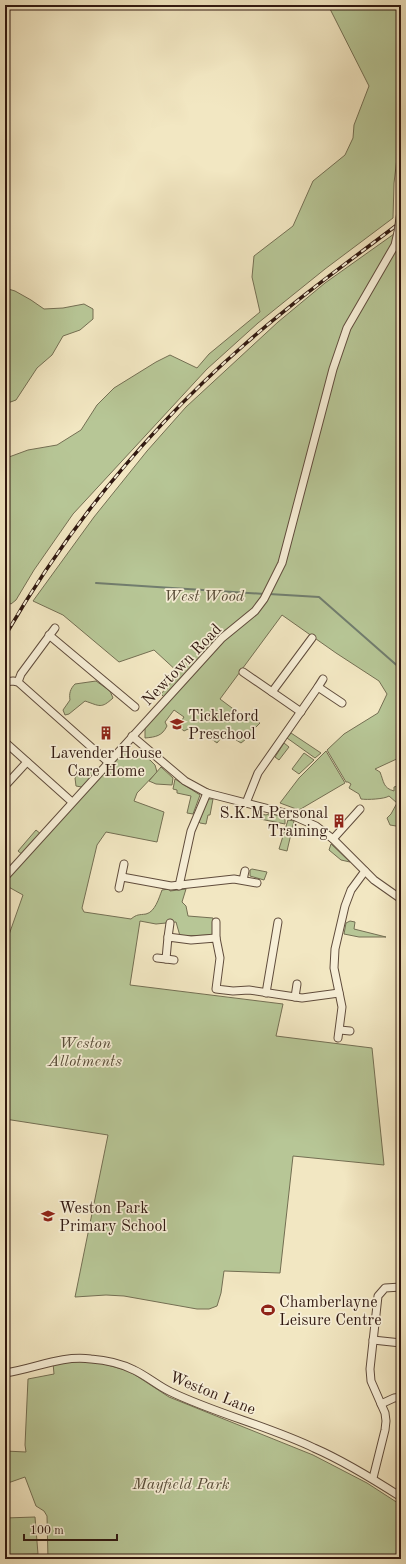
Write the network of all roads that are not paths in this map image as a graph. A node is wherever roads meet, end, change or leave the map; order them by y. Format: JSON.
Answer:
{"nodes":[{"id":1,"x":401,"y":170,"type":"edge"},
{"id":2,"x":400,"y":211,"type":"edge"},
{"id":3,"x":55,"y":628,"type":"dead end"},
{"id":4,"x":49,"y":635,"type":"junction"},
{"id":5,"x":312,"y":638,"type":"dead end"},
{"id":6,"x":243,"y":672,"type":"dead end"},
{"id":7,"x":324,"y":679,"type":"dead end"},
{"id":8,"x":5,"y":682,"type":"edge"},
{"id":9,"x":18,"y":682,"type":"junction"},
{"id":10,"x":318,"y":687,"type":"junction"},
{"id":11,"x":272,"y":692,"type":"junction"},
{"id":12,"x":342,"y":703,"type":"dead end"},
{"id":13,"x":135,"y":707,"type":"dead end"},
{"id":14,"x":301,"y":712,"type":"junction"},
{"id":15,"x":132,"y":736,"type":"junction"},
{"id":16,"x":5,"y":742,"type":"edge"},
{"id":17,"x":27,"y":762,"type":"junction"},
{"id":18,"x":108,"y":762,"type":"junction"},
{"id":19,"x":5,"y":786,"type":"edge"},
{"id":20,"x":207,"y":793,"type":"junction"},
{"id":21,"x":72,"y":802,"type":"junction"},
{"id":22,"x":246,"y":803,"type":"junction"},
{"id":23,"x":360,"y":810,"type":"dead end"},
{"id":24,"x":333,"y":839,"type":"junction"},
{"id":25,"x":124,"y":864,"type":"dead end"},
{"id":26,"x":245,"y":871,"type":"dead end"},
{"id":27,"x":365,"y":871,"type":"junction"},
{"id":28,"x":5,"y":877,"type":"edge"},
{"id":29,"x":122,"y":877,"type":"junction"},
{"id":30,"x":243,"y":880,"type":"junction"},
{"id":31,"x":257,"y":883,"type":"dead end"},
{"id":32,"x":179,"y":886,"type":"junction"},
{"id":33,"x":119,"y":888,"type":"dead end"},
{"id":34,"x":401,"y":899,"type":"edge"},
{"id":35,"x":343,"y":915,"type":"junction"},
{"id":36,"x":351,"y":917,"type":"dead end"},
{"id":37,"x":216,"y":922,"type":"dead end"},
{"id":38,"x":278,"y":922,"type":"dead end"},
{"id":39,"x":170,"y":923,"type":"dead end"},
{"id":40,"x":168,"y":937,"type":"junction"},
{"id":41,"x":216,"y":938,"type":"junction"},
{"id":42,"x":157,"y":958,"type":"dead end"},
{"id":43,"x":166,"y":959,"type":"junction"},
{"id":44,"x":174,"y":960,"type":"dead end"},
{"id":45,"x":297,"y":984,"type":"dead end"},
{"id":46,"x":266,"y":992,"type":"junction"},
{"id":47,"x":339,"y":993,"type":"junction"},
{"id":48,"x":295,"y":997,"type":"junction"},
{"id":49,"x":340,"y":1030,"type":"junction"},
{"id":50,"x":350,"y":1031,"type":"dead end"},
{"id":51,"x":338,"y":1038,"type":"dead end"},
{"id":52,"x":401,"y":1287,"type":"edge"},
{"id":53,"x":373,"y":1340,"type":"junction"},
{"id":54,"x":401,"y":1343,"type":"edge"},
{"id":55,"x":5,"y":1373,"type":"edge"},
{"id":56,"x":401,"y":1397,"type":"edge"},
{"id":57,"x":381,"y":1404,"type":"junction"},
{"id":58,"x":373,"y":1478,"type":"junction"},
{"id":59,"x":401,"y":1497,"type":"edge"}],
"edges":[{"from":1,"to":2,"type":"street","name":"Newtown Road"},
{"from":2,"to":15,"type":"street","name":"Newtown Road","bridge":true},
{"from":3,"to":4,"type":"street"},
{"from":4,"to":9,"type":"street"},
{"from":4,"to":13,"type":"street"},
{"from":5,"to":11,"type":"street"},
{"from":6,"to":11,"type":"street"},
{"from":7,"to":10,"type":"street"},
{"from":8,"to":9,"type":"street"},
{"from":9,"to":18,"type":"street"},
{"from":10,"to":12,"type":"street"},
{"from":10,"to":14,"type":"street"},
{"from":11,"to":14,"type":"street"},
{"from":14,"to":22,"type":"street"},
{"from":15,"to":18,"type":"street","name":"Newtown Road"},
{"from":15,"to":20,"type":"street"},
{"from":16,"to":17,"type":"street"},
{"from":17,"to":19,"type":"street"},
{"from":17,"to":21,"type":"street"},
{"from":18,"to":21,"type":"street","name":"Newtown Road"},
{"from":20,"to":22,"type":"street"},
{"from":20,"to":32,"type":"street"},
{"from":21,"to":28,"type":"street","name":"Newtown Road"},
{"from":22,"to":24,"type":"street"},
{"from":23,"to":24,"type":"street"},
{"from":24,"to":27,"type":"street"},
{"from":25,"to":29,"type":"street"},
{"from":26,"to":30,"type":"street"},
{"from":27,"to":34,"type":"street"},
{"from":27,"to":35,"type":"street"},
{"from":29,"to":32,"type":"street"},
{"from":29,"to":33,"type":"street"},
{"from":30,"to":31,"type":"street"},
{"from":30,"to":32,"type":"street"},
{"from":35,"to":36,"type":"street"},
{"from":35,"to":47,"type":"street"},
{"from":37,"to":41,"type":"street"},
{"from":38,"to":46,"type":"street"},
{"from":39,"to":40,"type":"street"},
{"from":40,"to":41,"type":"street"},
{"from":40,"to":43,"type":"street"},
{"from":41,"to":46,"type":"street"},
{"from":42,"to":43,"type":"street"},
{"from":43,"to":44,"type":"street"},
{"from":45,"to":48,"type":"street"},
{"from":46,"to":48,"type":"street"},
{"from":47,"to":48,"type":"street"},
{"from":47,"to":49,"type":"street"},
{"from":49,"to":50,"type":"street"},
{"from":49,"to":51,"type":"street"},
{"from":52,"to":53,"type":"street"},
{"from":53,"to":54,"type":"street"},
{"from":53,"to":57,"type":"street"},
{"from":55,"to":58,"type":"street","name":"Weston Lane"},
{"from":56,"to":57,"type":"street"},
{"from":57,"to":58,"type":"street"},
{"from":58,"to":59,"type":"street","name":"Weston Lane"}]}
